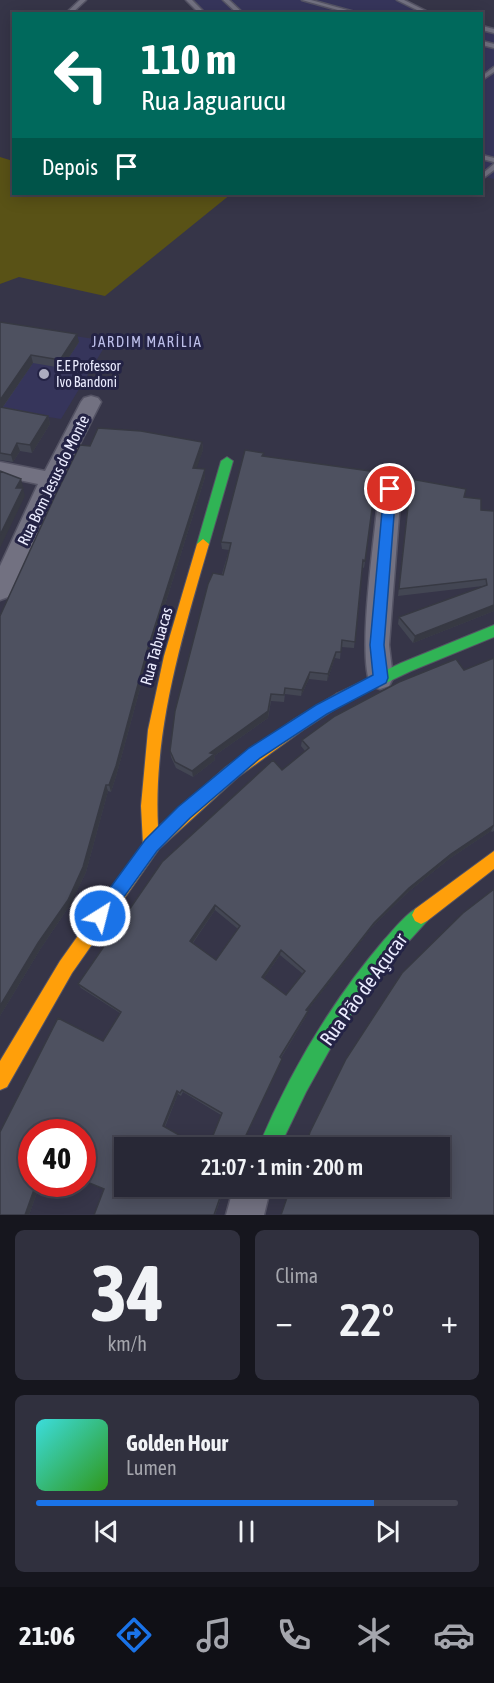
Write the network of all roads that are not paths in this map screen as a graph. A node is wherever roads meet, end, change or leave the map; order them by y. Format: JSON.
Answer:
{"nodes":[{"id":1,"x":83,"y":0,"type":"edge"},
{"id":2,"x":189,"y":0,"type":"edge"},
{"id":3,"x":226,"y":0,"type":"edge"},
{"id":4,"x":305,"y":0,"type":"edge"},
{"id":5,"x":392,"y":0,"type":"edge"},
{"id":6,"x":400,"y":0,"type":"edge"},
{"id":7,"x":404,"y":10,"type":"dead end"},
{"id":8,"x":69,"y":12,"type":"edge"},
{"id":9,"x":202,"y":12,"type":"edge"},
{"id":10,"x":240,"y":12,"type":"edge"},
{"id":11,"x":352,"y":12,"type":"edge"},
{"id":12,"x":412,"y":12,"type":"edge"},
{"id":13,"x":416,"y":12,"type":"edge"},
{"id":14,"x":425,"y":12,"type":"edge"},
{"id":15,"x":91,"y":402,"type":"dead end"},
{"id":16,"x":227,"y":461,"type":"dead end"},
{"id":17,"x":0,"y":469,"type":"edge"},
{"id":18,"x":51,"y":478,"type":"junction"},
{"id":19,"x":390,"y":489,"type":"dead end"},
{"id":20,"x":0,"y":591,"type":"edge"},
{"id":21,"x":494,"y":631,"type":"edge"},
{"id":22,"x":380,"y":678,"type":"junction"},
{"id":23,"x":151,"y":845,"type":"junction"},
{"id":24,"x":494,"y":859,"type":"edge"},
{"id":25,"x":0,"y":1080,"type":"edge"},
{"id":26,"x":273,"y":1137,"type":"edge"},
{"id":27,"x":250,"y":1197,"type":"edge"},
{"id":28,"x":245,"y":1215,"type":"edge"}],
"edges":[{"from":1,"to":8,"type":"lane"},
{"from":2,"to":9,"type":"lane"},
{"from":3,"to":10,"type":"lane"},
{"from":4,"to":11,"type":"lane"},
{"from":5,"to":13,"type":"lane"},
{"from":6,"to":14,"type":"lane"},
{"from":7,"to":12,"type":"lane"},
{"from":15,"to":18,"type":"street","name":"Rua Bom Jesus do Monte"},
{"from":16,"to":23,"type":"street","name":"Rua Tabuacas"},
{"from":17,"to":18,"type":"street"},
{"from":18,"to":20,"type":"street","name":"Rua Bom Jesus do Monte"},
{"from":19,"to":22,"type":"street"},
{"from":21,"to":22,"type":"street"},
{"from":22,"to":23,"type":"street"},
{"from":23,"to":25,"type":"street"},
{"from":24,"to":26,"type":"street","name":"Rua Pão de Açucar"},
{"from":27,"to":28,"type":"street"}]}
